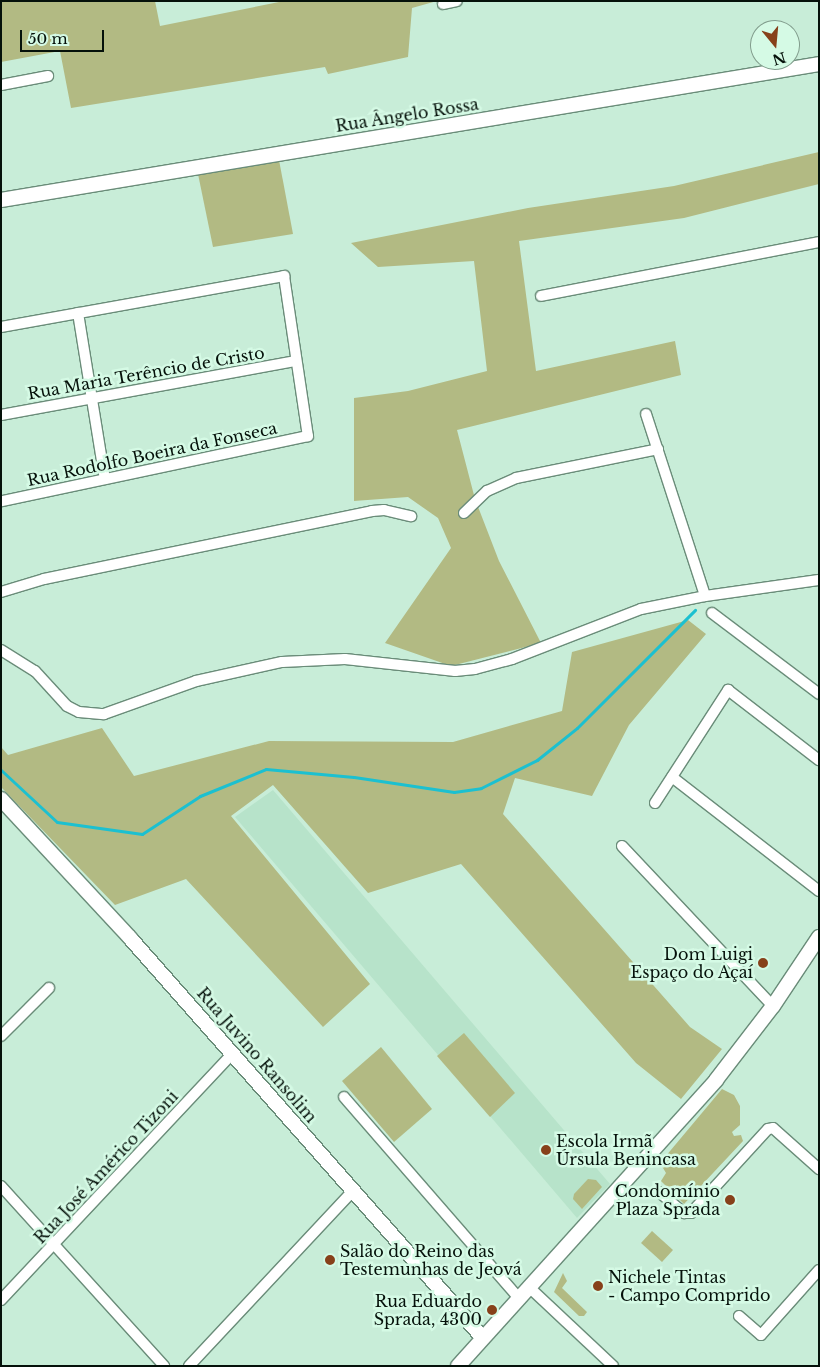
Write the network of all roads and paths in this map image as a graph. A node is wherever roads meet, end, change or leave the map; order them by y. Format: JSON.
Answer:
{"nodes":[{"id":1,"x":457,"y":1,"type":"edge"},
{"id":2,"x":443,"y":4,"type":"dead end"},
{"id":3,"x":819,"y":64,"type":"edge"},
{"id":4,"x":48,"y":76,"type":"dead end"},
{"id":5,"x":1,"y":85,"type":"edge"},
{"id":6,"x":1,"y":200,"type":"edge"},
{"id":7,"x":819,"y":242,"type":"edge"},
{"id":8,"x":541,"y":296,"type":"dead end"},
{"id":9,"x":78,"y":313,"type":"junction"},
{"id":10,"x":1,"y":327,"type":"edge"},
{"id":11,"x":296,"y":361,"type":"junction"},
{"id":12,"x":92,"y":398,"type":"junction"},
{"id":13,"x":646,"y":414,"type":"dead end"},
{"id":14,"x":1,"y":415,"type":"edge"},
{"id":15,"x":658,"y":449,"type":"junction"},
{"id":16,"x":105,"y":479,"type":"junction"},
{"id":17,"x":1,"y":500,"type":"edge"},
{"id":18,"x":464,"y":513,"type":"dead end"},
{"id":19,"x":411,"y":516,"type":"dead end"},
{"id":20,"x":819,"y":580,"type":"edge"},
{"id":21,"x":1,"y":592,"type":"edge"},
{"id":22,"x":705,"y":596,"type":"junction"},
{"id":23,"x":712,"y":613,"type":"dead end"},
{"id":24,"x":1,"y":650,"type":"edge"},
{"id":25,"x":819,"y":694,"type":"edge"},
{"id":26,"x":819,"y":760,"type":"edge"},
{"id":27,"x":672,"y":777,"type":"junction"},
{"id":28,"x":1,"y":799,"type":"edge"},
{"id":29,"x":655,"y":803,"type":"dead end"},
{"id":30,"x":622,"y":846,"type":"dead end"},
{"id":31,"x":819,"y":891,"type":"edge"},
{"id":32,"x":819,"y":937,"type":"edge"},
{"id":33,"x":49,"y":988,"type":"dead end"},
{"id":34,"x":773,"y":1006,"type":"junction"},
{"id":35,"x":1,"y":1036,"type":"edge"},
{"id":36,"x":232,"y":1054,"type":"junction"},
{"id":37,"x":344,"y":1097,"type":"dead end"},
{"id":38,"x":819,"y":1169,"type":"edge"},
{"id":39,"x":1,"y":1186,"type":"edge"},
{"id":40,"x":353,"y":1191,"type":"junction"},
{"id":41,"x":659,"y":1192,"type":"dead end"},
{"id":42,"x":54,"y":1244,"type":"junction"},
{"id":43,"x":819,"y":1270,"type":"edge"},
{"id":44,"x":529,"y":1287,"type":"junction"},
{"id":45,"x":519,"y":1298,"type":"junction"},
{"id":46,"x":1,"y":1300,"type":"edge"},
{"id":47,"x":739,"y":1316,"type":"dead end"},
{"id":48,"x":483,"y":1338,"type":"junction"},
{"id":49,"x":164,"y":1366,"type":"edge"},
{"id":50,"x":189,"y":1366,"type":"edge"},
{"id":51,"x":458,"y":1366,"type":"edge"},
{"id":52,"x":614,"y":1366,"type":"edge"}],
"edges":[{"from":1,"to":2,"type":"street"},
{"from":3,"to":6,"type":"street","name":"Rua Ângelo Rossa"},
{"from":4,"to":5,"type":"street"},
{"from":7,"to":8,"type":"street"},
{"from":9,"to":10,"type":"street"},
{"from":9,"to":11,"type":"street"},
{"from":9,"to":12,"type":"street"},
{"from":11,"to":12,"type":"street","name":"Rua Maria Terêncio de Cristo"},
{"from":11,"to":16,"type":"street","name":"Rua Rodolfo Boeira da Fonseca"},
{"from":12,"to":14,"type":"street","name":"Rua Maria Terêncio de Cristo"},
{"from":12,"to":16,"type":"street"},
{"from":13,"to":15,"type":"street"},
{"from":15,"to":18,"type":"street"},
{"from":15,"to":22,"type":"street"},
{"from":16,"to":17,"type":"street","name":"Rua Rodolfo Boeira da Fonseca"},
{"from":19,"to":21,"type":"street"},
{"from":20,"to":22,"type":"street"},
{"from":22,"to":24,"type":"street"},
{"from":23,"to":25,"type":"street"},
{"from":26,"to":27,"type":"street"},
{"from":27,"to":29,"type":"street"},
{"from":27,"to":31,"type":"street"},
{"from":28,"to":36,"type":"street","name":"Rua Juvino Ransolim"},
{"from":30,"to":34,"type":"street"},
{"from":32,"to":34,"type":"street"},
{"from":33,"to":35,"type":"street"},
{"from":34,"to":44,"type":"street"},
{"from":36,"to":40,"type":"street","name":"Rua Juvino Ransolim"},
{"from":36,"to":42,"type":"street","name":"Rua José Américo Tizoni"},
{"from":37,"to":45,"type":"street"},
{"from":38,"to":41,"type":"street"},
{"from":39,"to":42,"type":"street"},
{"from":40,"to":48,"type":"street","name":"Rua Juvino Ransolim"},
{"from":40,"to":50,"type":"street"},
{"from":42,"to":46,"type":"street","name":"Rua José Américo Tizoni"},
{"from":42,"to":49,"type":"street"},
{"from":43,"to":47,"type":"street"},
{"from":44,"to":45,"type":"street"},
{"from":44,"to":52,"type":"street"},
{"from":45,"to":48,"type":"street"},
{"from":48,"to":51,"type":"street"}]}
